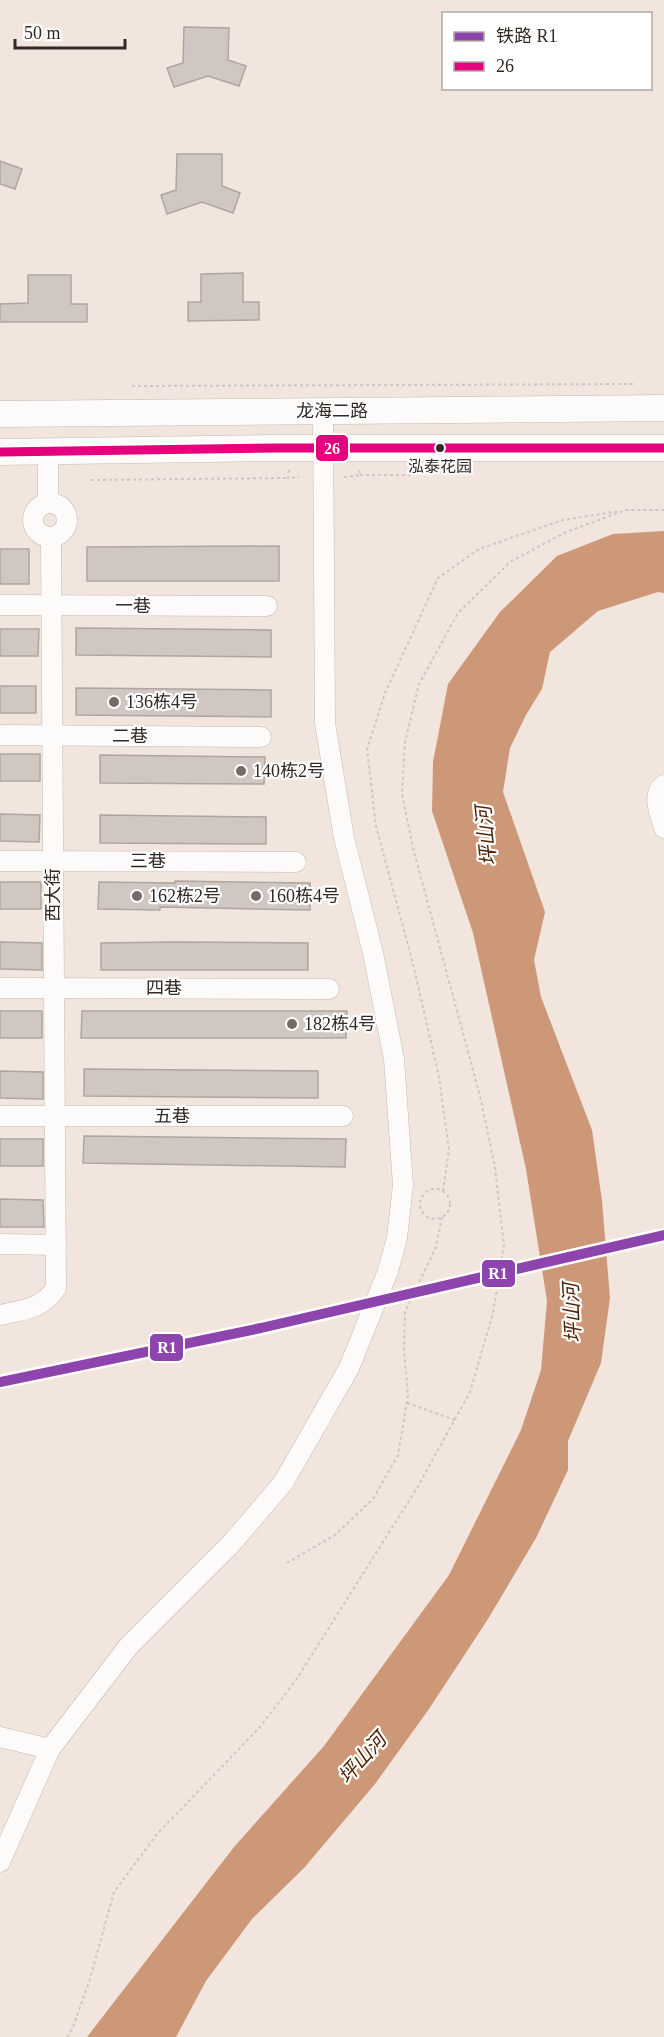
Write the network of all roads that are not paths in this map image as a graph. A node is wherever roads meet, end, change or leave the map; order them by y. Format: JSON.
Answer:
{"nodes":[{"id":1,"x":664,"y":408,"type":"edge"},
{"id":2,"x":322,"y":411,"type":"junction"},
{"id":3,"x":0,"y":414,"type":"edge"},
{"id":4,"x":322,"y":448,"type":"junction"},
{"id":5,"x":664,"y":448,"type":"edge"},
{"id":6,"x":0,"y":452,"type":"edge"},
{"id":7,"x":48,"y":452,"type":"junction"},
{"id":8,"x":0,"y":605,"type":"edge"},
{"id":9,"x":51,"y":606,"type":"junction"},
{"id":10,"x":267,"y":606,"type":"dead end"},
{"id":11,"x":0,"y":735,"type":"edge"},
{"id":12,"x":52,"y":735,"type":"junction"},
{"id":13,"x":261,"y":737,"type":"dead end"},
{"id":14,"x":664,"y":785,"type":"edge"},
{"id":15,"x":664,"y":828,"type":"edge"},
{"id":16,"x":0,"y":861,"type":"edge"},
{"id":17,"x":53,"y":861,"type":"junction"},
{"id":18,"x":296,"y":862,"type":"dead end"},
{"id":19,"x":0,"y":988,"type":"edge"},
{"id":20,"x":54,"y":988,"type":"junction"},
{"id":21,"x":329,"y":989,"type":"dead end"},
{"id":22,"x":0,"y":1116,"type":"edge"},
{"id":23,"x":55,"y":1116,"type":"junction"},
{"id":24,"x":343,"y":1116,"type":"dead end"},
{"id":25,"x":0,"y":1244,"type":"edge"},
{"id":26,"x":56,"y":1249,"type":"junction"},
{"id":27,"x":0,"y":1315,"type":"edge"},
{"id":28,"x":0,"y":1737,"type":"edge"},
{"id":29,"x":50,"y":1749,"type":"junction"},
{"id":30,"x":0,"y":1862,"type":"edge"}],
"edges":[{"from":1,"to":2,"type":"main road","name":"龙海二路"},
{"from":2,"to":3,"type":"main road","name":"龙海二路"},
{"from":2,"to":4,"type":"street"},
{"from":4,"to":5,"type":"main road","name":"龙海二路"},
{"from":4,"to":7,"type":"main road","name":"龙海二路"},
{"from":4,"to":29,"type":"street"},
{"from":6,"to":7,"type":"main road","name":"龙海二路"},
{"from":7,"to":9,"type":"street","name":"西大街"},
{"from":8,"to":9,"type":"street","name":"一巷"},
{"from":9,"to":10,"type":"street","name":"一巷"},
{"from":9,"to":12,"type":"street","name":"西大街"},
{"from":11,"to":12,"type":"street","name":"二巷"},
{"from":12,"to":13,"type":"street","name":"二巷"},
{"from":12,"to":17,"type":"street","name":"西大街"},
{"from":14,"to":15,"type":"street"},
{"from":16,"to":17,"type":"street","name":"三巷"},
{"from":17,"to":18,"type":"street","name":"三巷"},
{"from":17,"to":20,"type":"street","name":"西大街"},
{"from":19,"to":20,"type":"street","name":"四巷"},
{"from":20,"to":21,"type":"street","name":"四巷"},
{"from":20,"to":23,"type":"street","name":"西大街"},
{"from":22,"to":23,"type":"street","name":"五巷"},
{"from":23,"to":24,"type":"street","name":"五巷"},
{"from":23,"to":26,"type":"street","name":"西大街"},
{"from":25,"to":26,"type":"street"},
{"from":26,"to":27,"type":"street","name":"西大街"},
{"from":28,"to":29,"type":"street"},
{"from":29,"to":30,"type":"street"}]}
